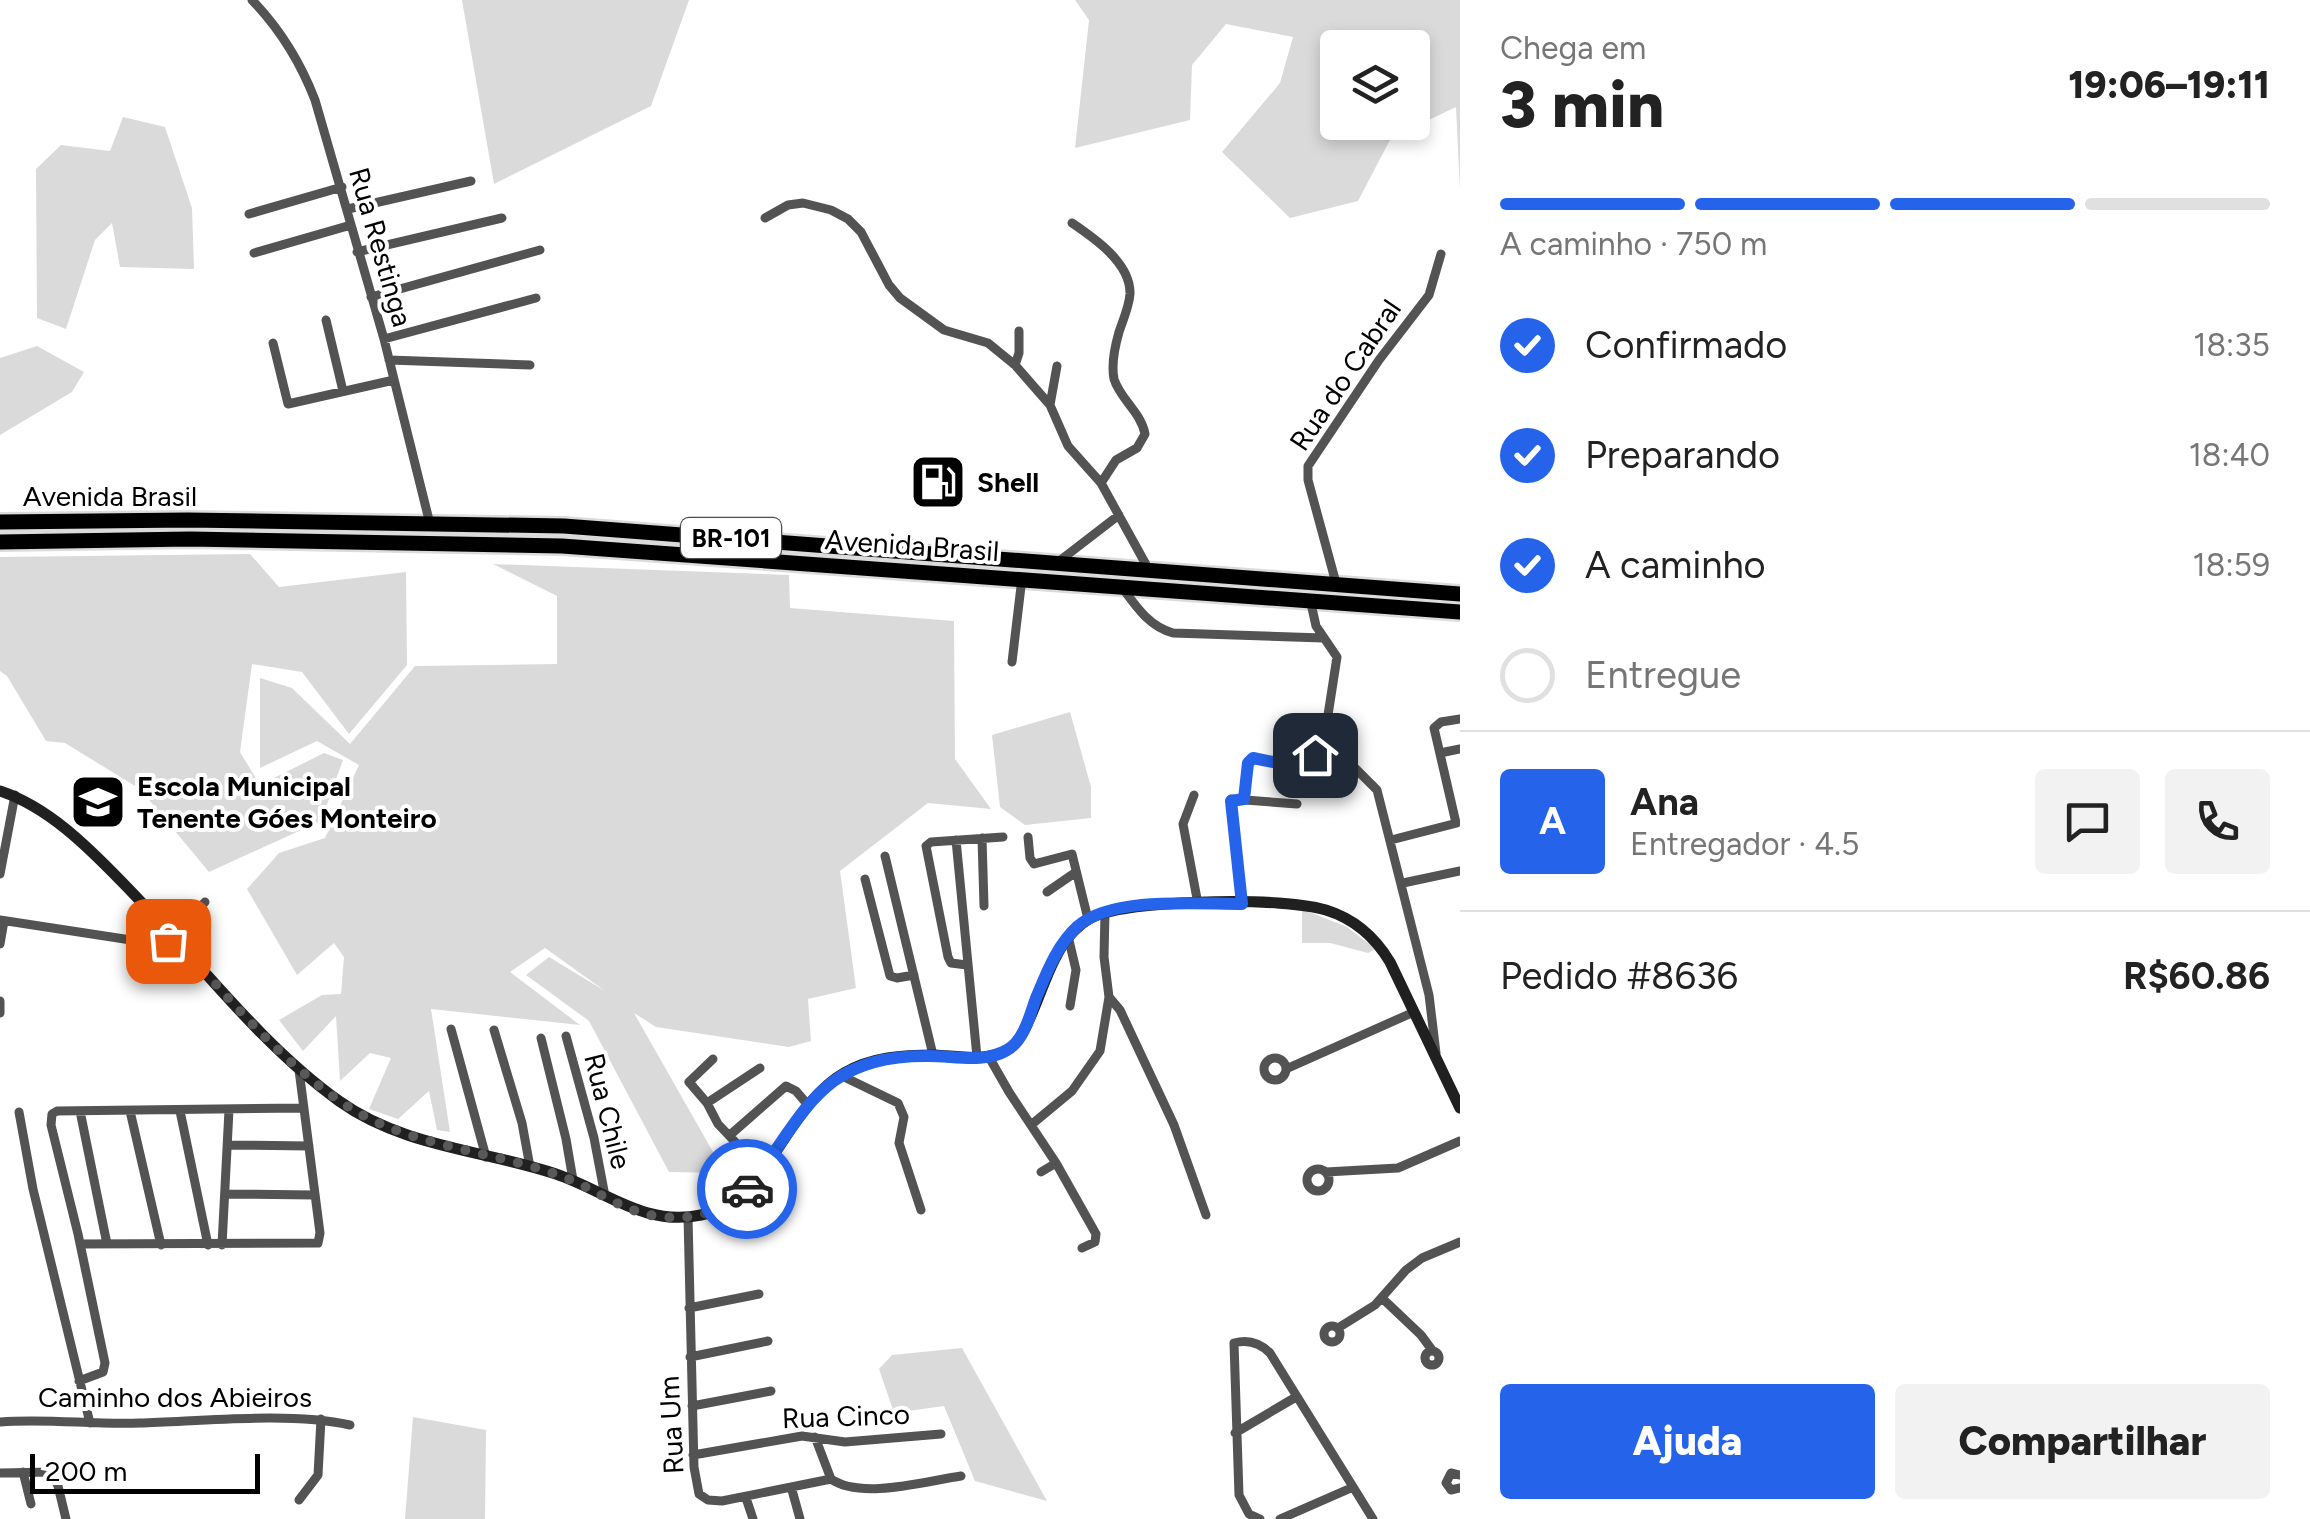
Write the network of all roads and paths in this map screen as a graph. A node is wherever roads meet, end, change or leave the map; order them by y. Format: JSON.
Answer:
{"nodes":[{"id":1,"x":252,"y":0,"type":"edge"},
{"id":2,"x":471,"y":180,"type":"dead end"},
{"id":3,"x":342,"y":187,"type":"junction"},
{"id":4,"x":348,"y":210,"type":"junction"},
{"id":5,"x":250,"y":214,"type":"dead end"},
{"id":6,"x":502,"y":218,"type":"dead end"},
{"id":7,"x":765,"y":218,"type":"dead end"},
{"id":8,"x":1072,"y":223,"type":"dead end"},
{"id":9,"x":351,"y":225,"type":"junction"},
{"id":10,"x":540,"y":250,"type":"dead end"},
{"id":11,"x":357,"y":252,"type":"junction"},
{"id":12,"x":254,"y":254,"type":"dead end"},
{"id":13,"x":1441,"y":254,"type":"dead end"},
{"id":14,"x":370,"y":297,"type":"junction"},
{"id":15,"x":536,"y":298,"type":"dead end"},
{"id":16,"x":326,"y":320,"type":"dead end"},
{"id":17,"x":1019,"y":332,"type":"dead end"},
{"id":18,"x":384,"y":339,"type":"junction"},
{"id":19,"x":274,"y":343,"type":"dead end"},
{"id":20,"x":389,"y":360,"type":"junction"},
{"id":21,"x":530,"y":365,"type":"dead end"},
{"id":22,"x":1015,"y":365,"type":"junction"},
{"id":23,"x":1057,"y":366,"type":"dead end"},
{"id":24,"x":394,"y":380,"type":"junction"},
{"id":25,"x":342,"y":392,"type":"junction"},
{"id":26,"x":1050,"y":404,"type":"junction"},
{"id":27,"x":1101,"y":483,"type":"junction"},
{"id":28,"x":1119,"y":514,"type":"junction"},
{"id":29,"x":0,"y":522,"type":"edge"},
{"id":30,"x":430,"y":524,"type":"junction"},
{"id":31,"x":0,"y":542,"type":"edge"},
{"id":32,"x":1058,"y":562,"type":"junction"},
{"id":33,"x":1149,"y":570,"type":"junction"},
{"id":34,"x":1022,"y":578,"type":"junction"},
{"id":35,"x":1336,"y":583,"type":"junction"},
{"id":36,"x":1120,"y":585,"type":"junction"},
{"id":37,"x":1460,"y":594,"type":"edge"},
{"id":38,"x":1310,"y":600,"type":"junction"},
{"id":39,"x":1460,"y":612,"type":"edge"},
{"id":40,"x":1323,"y":638,"type":"junction"},
{"id":41,"x":1012,"y":662,"type":"dead end"},
{"id":42,"x":1460,"y":718,"type":"edge"},
{"id":43,"x":1334,"y":745,"type":"junction"},
{"id":44,"x":1460,"y":749,"type":"edge"},
{"id":45,"x":1440,"y":753,"type":"junction"},
{"id":46,"x":0,"y":790,"type":"edge"},
{"id":47,"x":1194,"y":795,"type":"dead end"},
{"id":48,"x":15,"y":796,"type":"junction"},
{"id":49,"x":1244,"y":799,"type":"junction"},
{"id":50,"x":1297,"y":804,"type":"dead end"},
{"id":51,"x":1458,"y":823,"type":"edge"},
{"id":52,"x":1003,"y":837,"type":"dead end"},
{"id":53,"x":1028,"y":837,"type":"dead end"},
{"id":54,"x":982,"y":838,"type":"junction"},
{"id":55,"x":956,"y":840,"type":"junction"},
{"id":56,"x":1391,"y":840,"type":"junction"},
{"id":57,"x":885,"y":856,"type":"dead end"},
{"id":58,"x":1460,"y":870,"type":"edge"},
{"id":59,"x":1076,"y":872,"type":"junction"},
{"id":60,"x":0,"y":874,"type":"edge"},
{"id":61,"x":866,"y":878,"type":"dead end"},
{"id":62,"x":1403,"y":883,"type":"junction"},
{"id":63,"x":1047,"y":892,"type":"dead end"},
{"id":64,"x":206,"y":902,"type":"dead end"},
{"id":65,"x":1198,"y":904,"type":"junction"},
{"id":66,"x":1242,"y":904,"type":"junction"},
{"id":67,"x":984,"y":906,"type":"dead end"},
{"id":68,"x":1105,"y":912,"type":"junction"},
{"id":69,"x":1088,"y":919,"type":"junction"},
{"id":70,"x":2,"y":921,"type":"edge"},
{"id":71,"x":173,"y":936,"type":"junction"},
{"id":72,"x":1068,"y":936,"type":"junction"},
{"id":73,"x":0,"y":944,"type":"edge"},
{"id":74,"x":966,"y":965,"type":"junction"},
{"id":75,"x":914,"y":975,"type":"junction"},
{"id":76,"x":1110,"y":996,"type":"junction"},
{"id":77,"x":0,"y":1001,"type":"edge"},
{"id":78,"x":1070,"y":1006,"type":"dead end"},
{"id":79,"x":1414,"y":1012,"type":"junction"},
{"id":80,"x":0,"y":1013,"type":"edge"},
{"id":81,"x":451,"y":1029,"type":"dead end"},
{"id":82,"x":494,"y":1030,"type":"dead end"},
{"id":83,"x":566,"y":1036,"type":"dead end"},
{"id":84,"x":541,"y":1038,"type":"dead end"},
{"id":85,"x":934,"y":1056,"type":"junction"},
{"id":86,"x":1437,"y":1056,"type":"junction"},
{"id":87,"x":983,"y":1057,"type":"junction"},
{"id":88,"x":713,"y":1060,"type":"dead end"},
{"id":89,"x":760,"y":1068,"type":"dead end"},
{"id":90,"x":1286,"y":1069,"type":"dead end"},
{"id":91,"x":300,"y":1070,"type":"junction"},
{"id":92,"x":840,"y":1075,"type":"junction"},
{"id":93,"x":1458,"y":1099,"type":"edge"},
{"id":94,"x":707,"y":1104,"type":"junction"},
{"id":95,"x":808,"y":1105,"type":"junction"},
{"id":96,"x":302,"y":1108,"type":"junction"},
{"id":97,"x":130,"y":1110,"type":"junction"},
{"id":98,"x":180,"y":1110,"type":"junction"},
{"id":99,"x":229,"y":1110,"type":"junction"},
{"id":100,"x":19,"y":1112,"type":"dead end"},
{"id":101,"x":80,"y":1112,"type":"junction"},
{"id":102,"x":1031,"y":1125,"type":"junction"},
{"id":103,"x":730,"y":1134,"type":"junction"},
{"id":104,"x":1460,"y":1141,"type":"edge"},
{"id":105,"x":229,"y":1146,"type":"junction"},
{"id":106,"x":309,"y":1146,"type":"junction"},
{"id":107,"x":486,"y":1157,"type":"junction"},
{"id":108,"x":1056,"y":1163,"type":"junction"},
{"id":109,"x":530,"y":1167,"type":"junction"},
{"id":110,"x":762,"y":1169,"type":"junction"},
{"id":111,"x":1041,"y":1172,"type":"dead end"},
{"id":112,"x":1326,"y":1172,"type":"dead end"},
{"id":113,"x":573,"y":1180,"type":"junction"},
{"id":114,"x":226,"y":1194,"type":"junction"},
{"id":115,"x":314,"y":1195,"type":"junction"},
{"id":116,"x":605,"y":1196,"type":"junction"},
{"id":117,"x":921,"y":1210,"type":"dead end"},
{"id":118,"x":1206,"y":1215,"type":"dead end"},
{"id":119,"x":688,"y":1217,"type":"junction"},
{"id":120,"x":1460,"y":1242,"type":"edge"},
{"id":121,"x":80,"y":1244,"type":"junction"},
{"id":122,"x":108,"y":1244,"type":"junction"},
{"id":123,"x":160,"y":1245,"type":"junction"},
{"id":124,"x":208,"y":1245,"type":"junction"},
{"id":125,"x":222,"y":1245,"type":"junction"},
{"id":126,"x":1082,"y":1248,"type":"dead end"},
{"id":127,"x":760,"y":1294,"type":"dead end"},
{"id":128,"x":1383,"y":1299,"type":"junction"},
{"id":129,"x":689,"y":1308,"type":"junction"},
{"id":130,"x":1338,"y":1328,"type":"dead end"},
{"id":131,"x":768,"y":1340,"type":"dead end"},
{"id":132,"x":1432,"y":1350,"type":"dead end"},
{"id":133,"x":690,"y":1358,"type":"junction"},
{"id":134,"x":79,"y":1381,"type":"junction"},
{"id":135,"x":772,"y":1392,"type":"dead end"},
{"id":136,"x":1296,"y":1397,"type":"junction"},
{"id":137,"x":692,"y":1406,"type":"junction"},
{"id":138,"x":321,"y":1419,"type":"junction"},
{"id":139,"x":0,"y":1422,"type":"edge"},
{"id":140,"x":90,"y":1422,"type":"junction"},
{"id":141,"x":350,"y":1425,"type":"dead end"},
{"id":142,"x":1236,"y":1432,"type":"junction"},
{"id":143,"x":941,"y":1434,"type":"dead end"},
{"id":144,"x":815,"y":1437,"type":"junction"},
{"id":145,"x":694,"y":1454,"type":"junction"},
{"id":146,"x":23,"y":1472,"type":"junction"},
{"id":147,"x":0,"y":1474,"type":"edge"},
{"id":148,"x":1460,"y":1474,"type":"edge"},
{"id":149,"x":961,"y":1476,"type":"dead end"},
{"id":150,"x":832,"y":1479,"type":"junction"},
{"id":151,"x":1351,"y":1488,"type":"junction"},
{"id":152,"x":1460,"y":1488,"type":"edge"},
{"id":153,"x":792,"y":1490,"type":"junction"},
{"id":154,"x":746,"y":1498,"type":"junction"},
{"id":155,"x":299,"y":1500,"type":"dead end"},
{"id":156,"x":32,"y":1504,"type":"dead end"},
{"id":157,"x":66,"y":1519,"type":"edge"},
{"id":158,"x":753,"y":1519,"type":"edge"},
{"id":159,"x":800,"y":1519,"type":"edge"},
{"id":160,"x":1260,"y":1519,"type":"edge"},
{"id":161,"x":1280,"y":1519,"type":"edge"},
{"id":162,"x":1373,"y":1519,"type":"edge"}],
"edges":[{"from":1,"to":3,"type":"street","name":"Rua Restinga"},
{"from":2,"to":4,"type":"street"},
{"from":3,"to":4,"type":"street","name":"Rua Restinga"},
{"from":3,"to":5,"type":"street"},
{"from":4,"to":9,"type":"street","name":"Rua Restinga"},
{"from":6,"to":11,"type":"street"},
{"from":7,"to":22,"type":"street"},
{"from":8,"to":27,"type":"street"},
{"from":9,"to":11,"type":"street","name":"Rua Restinga"},
{"from":9,"to":12,"type":"street"},
{"from":10,"to":14,"type":"street"},
{"from":11,"to":14,"type":"street","name":"Rua Restinga"},
{"from":13,"to":35,"type":"street","name":"Rua do Cabral"},
{"from":14,"to":18,"type":"street","name":"Rua Restinga"},
{"from":15,"to":18,"type":"street"},
{"from":16,"to":25,"type":"street"},
{"from":17,"to":22,"type":"street"},
{"from":18,"to":20,"type":"street","name":"Rua Restinga"},
{"from":19,"to":25,"type":"street"},
{"from":20,"to":21,"type":"street"},
{"from":20,"to":24,"type":"street","name":"Rua Restinga"},
{"from":22,"to":26,"type":"street"},
{"from":23,"to":26,"type":"street"},
{"from":24,"to":25,"type":"street"},
{"from":24,"to":30,"type":"street","name":"Rua Restinga"},
{"from":26,"to":27,"type":"street"},
{"from":27,"to":28,"type":"street"},
{"from":28,"to":32,"type":"street"},
{"from":28,"to":33,"type":"street"},
{"from":29,"to":30,"type":"highway","name":"Avenida Brasil","number":"BR-101"},
{"from":30,"to":32,"type":"highway","name":"Avenida Brasil","number":"BR-101"},
{"from":31,"to":34,"type":"highway","name":"Avenida Brasil","number":"BR-101"},
{"from":32,"to":33,"type":"highway","name":"Avenida Brasil","number":"BR-101"},
{"from":33,"to":35,"type":"highway","name":"Avenida Brasil","number":"BR-101"},
{"from":34,"to":36,"type":"highway","name":"Avenida Brasil","number":"BR-101"},
{"from":34,"to":41,"type":"street"},
{"from":35,"to":37,"type":"highway","name":"Avenida Brasil","number":"BR-101"},
{"from":36,"to":38,"type":"highway","name":"Avenida Brasil","number":"BR-101"},
{"from":36,"to":40,"type":"street"},
{"from":38,"to":39,"type":"highway","name":"Avenida Brasil","number":"BR-101"},
{"from":38,"to":40,"type":"street"},
{"from":40,"to":43,"type":"street"},
{"from":42,"to":45,"type":"street"},
{"from":43,"to":49,"type":"street"},
{"from":43,"to":56,"type":"street"},
{"from":44,"to":45,"type":"street"},
{"from":45,"to":51,"type":"street"},
{"from":46,"to":48,"type":"street"},
{"from":47,"to":65,"type":"street"},
{"from":48,"to":60,"type":"street"},
{"from":48,"to":71,"type":"street"},
{"from":49,"to":50,"type":"street"},
{"from":49,"to":66,"type":"street"},
{"from":51,"to":56,"type":"street"},
{"from":52,"to":54,"type":"street"},
{"from":53,"to":59,"type":"street"},
{"from":54,"to":55,"type":"street"},
{"from":54,"to":67,"type":"street"},
{"from":55,"to":74,"type":"street"},
{"from":55,"to":74,"type":"street"},
{"from":56,"to":62,"type":"street"},
{"from":57,"to":75,"type":"street"},
{"from":58,"to":62,"type":"street"},
{"from":59,"to":63,"type":"street"},
{"from":59,"to":69,"type":"street"},
{"from":61,"to":75,"type":"street"},
{"from":62,"to":86,"type":"street"},
{"from":64,"to":71,"type":"street"},
{"from":65,"to":66,"type":"street"},
{"from":65,"to":68,"type":"street"},
{"from":66,"to":79,"type":"street"},
{"from":68,"to":69,"type":"street"},
{"from":68,"to":76,"type":"street"},
{"from":69,"to":72,"type":"street"},
{"from":70,"to":71,"type":"street"},
{"from":70,"to":73,"type":"street"},
{"from":71,"to":91,"type":"street"},
{"from":72,"to":78,"type":"street"},
{"from":72,"to":87,"type":"street"},
{"from":74,"to":87,"type":"street"},
{"from":75,"to":85,"type":"street"},
{"from":76,"to":102,"type":"street"},
{"from":76,"to":118,"type":"street"},
{"from":77,"to":80,"type":"street"},
{"from":79,"to":86,"type":"street"},
{"from":79,"to":90,"type":"street"},
{"from":81,"to":107,"type":"street"},
{"from":82,"to":109,"type":"street"},
{"from":83,"to":116,"type":"street","name":"Rua Chile"},
{"from":84,"to":113,"type":"street"},
{"from":85,"to":87,"type":"street"},
{"from":85,"to":92,"type":"street"},
{"from":86,"to":93,"type":"street"},
{"from":87,"to":102,"type":"street"},
{"from":88,"to":94,"type":"street"},
{"from":89,"to":94,"type":"street"},
{"from":91,"to":96,"type":"street"},
{"from":91,"to":107,"type":"street"},
{"from":92,"to":95,"type":"street"},
{"from":92,"to":117,"type":"street"},
{"from":94,"to":103,"type":"street"},
{"from":95,"to":103,"type":"street"},
{"from":95,"to":110,"type":"street"},
{"from":96,"to":99,"type":"street"},
{"from":96,"to":106,"type":"street"},
{"from":97,"to":98,"type":"street"},
{"from":97,"to":101,"type":"street"},
{"from":97,"to":123,"type":"street"},
{"from":98,"to":99,"type":"street"},
{"from":98,"to":124,"type":"street"},
{"from":99,"to":105,"type":"street"},
{"from":100,"to":134,"type":"street"},
{"from":101,"to":121,"type":"street"},
{"from":101,"to":122,"type":"street"},
{"from":102,"to":108,"type":"street"},
{"from":103,"to":110,"type":"street"},
{"from":104,"to":112,"type":"street"},
{"from":105,"to":106,"type":"street"},
{"from":105,"to":114,"type":"street"},
{"from":106,"to":115,"type":"street"},
{"from":107,"to":109,"type":"street"},
{"from":108,"to":111,"type":"street"},
{"from":108,"to":126,"type":"street"},
{"from":109,"to":113,"type":"street"},
{"from":110,"to":119,"type":"street"},
{"from":113,"to":116,"type":"street"},
{"from":114,"to":115,"type":"street"},
{"from":114,"to":125,"type":"street"},
{"from":115,"to":125,"type":"street"},
{"from":116,"to":119,"type":"street"},
{"from":119,"to":129,"type":"street","name":"Rua Um"},
{"from":120,"to":128,"type":"street"},
{"from":121,"to":122,"type":"street"},
{"from":121,"to":134,"type":"street"},
{"from":122,"to":123,"type":"street"},
{"from":123,"to":124,"type":"street"},
{"from":124,"to":125,"type":"street"},
{"from":127,"to":129,"type":"street"},
{"from":128,"to":130,"type":"street"},
{"from":128,"to":132,"type":"street"},
{"from":129,"to":133,"type":"street","name":"Rua Um"},
{"from":131,"to":133,"type":"street"},
{"from":133,"to":137,"type":"street","name":"Rua Um"},
{"from":134,"to":140,"type":"street"},
{"from":135,"to":137,"type":"street"},
{"from":136,"to":142,"type":"street"},
{"from":136,"to":142,"type":"street"},
{"from":136,"to":151,"type":"street"},
{"from":137,"to":145,"type":"street","name":"Rua Um"},
{"from":138,"to":140,"type":"street","name":"Caminho dos Abieiros"},
{"from":138,"to":141,"type":"street","name":"Caminho dos Abieiros"},
{"from":138,"to":155,"type":"street"},
{"from":139,"to":140,"type":"street","name":"Caminho dos Abieiros"},
{"from":142,"to":160,"type":"street"},
{"from":143,"to":144,"type":"street","name":"Rua Cinco"},
{"from":144,"to":145,"type":"street","name":"Rua Cinco"},
{"from":144,"to":150,"type":"street"},
{"from":145,"to":154,"type":"street","name":"Rua Um"},
{"from":146,"to":147,"type":"street"},
{"from":146,"to":156,"type":"street"},
{"from":146,"to":157,"type":"street"},
{"from":148,"to":152,"type":"street"},
{"from":149,"to":150,"type":"street"},
{"from":150,"to":153,"type":"street","name":"Rua Um"},
{"from":151,"to":161,"type":"street"},
{"from":151,"to":162,"type":"street"},
{"from":153,"to":154,"type":"street","name":"Rua Um"},
{"from":153,"to":159,"type":"street"},
{"from":154,"to":158,"type":"street"}]}
